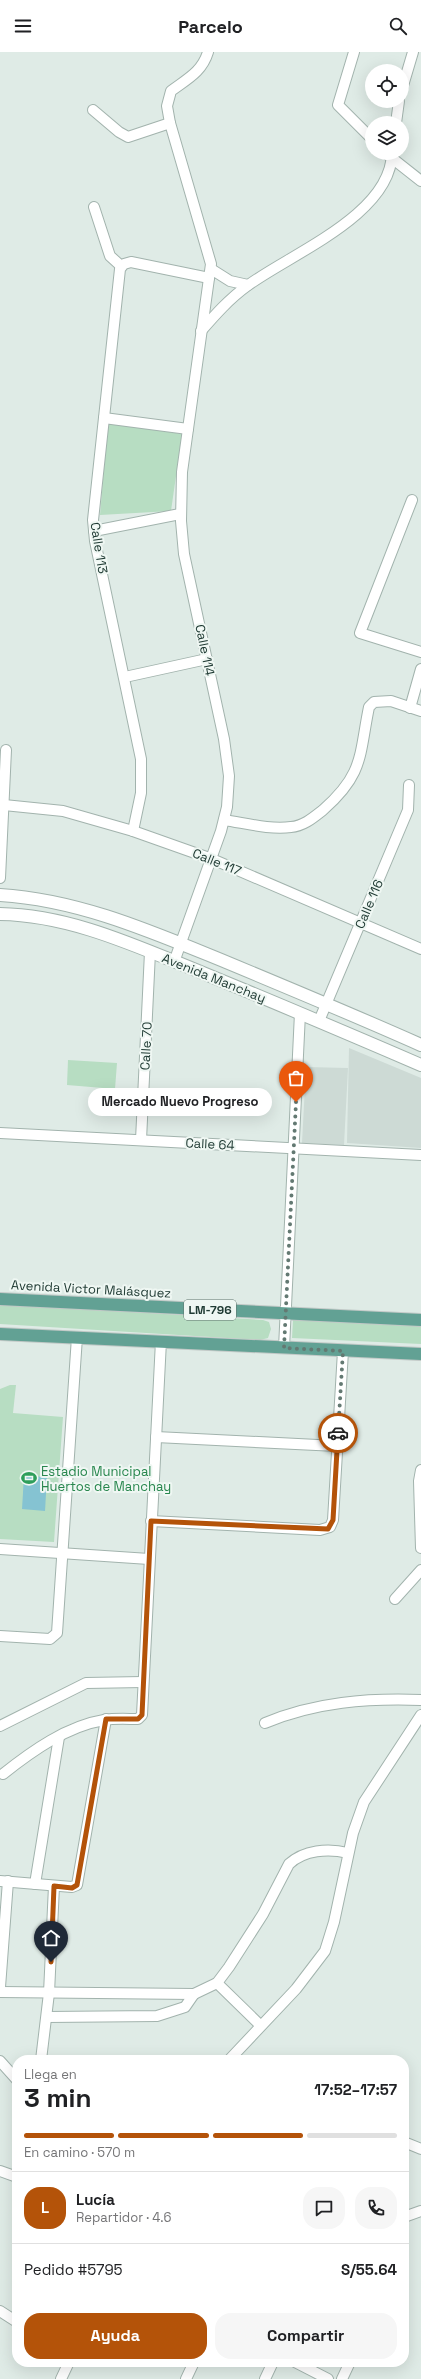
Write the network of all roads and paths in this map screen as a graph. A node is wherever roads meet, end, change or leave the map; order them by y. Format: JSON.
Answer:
{"nodes":[{"id":1,"x":208,"y":52,"type":"edge"},
{"id":2,"x":354,"y":52,"type":"edge"},
{"id":3,"x":413,"y":52,"type":"edge"},
{"id":4,"x":409,"y":65,"type":"edge"},
{"id":5,"x":93,"y":110,"type":"dead end"},
{"id":6,"x":170,"y":123,"type":"junction"},
{"id":7,"x":365,"y":132,"type":"edge"},
{"id":8,"x":390,"y":160,"type":"edge"},
{"id":9,"x":396,"y":160,"type":"edge"},
{"id":10,"x":421,"y":181,"type":"edge"},
{"id":11,"x":94,"y":207,"type":"dead end"},
{"id":12,"x":123,"y":265,"type":"junction"},
{"id":13,"x":210,"y":274,"type":"junction"},
{"id":14,"x":248,"y":285,"type":"junction"},
{"id":15,"x":201,"y":331,"type":"junction"},
{"id":16,"x":104,"y":418,"type":"junction"},
{"id":17,"x":188,"y":429,"type":"junction"},
{"id":18,"x":412,"y":500,"type":"dead end"},
{"id":19,"x":180,"y":514,"type":"junction"},
{"id":20,"x":94,"y":531,"type":"junction"},
{"id":21,"x":421,"y":652,"type":"edge"},
{"id":22,"x":206,"y":658,"type":"junction"},
{"id":23,"x":421,"y":669,"type":"edge"},
{"id":24,"x":125,"y":677,"type":"junction"},
{"id":25,"x":410,"y":708,"type":"junction"},
{"id":26,"x":421,"y":711,"type":"edge"},
{"id":27,"x":6,"y":750,"type":"dead end"},
{"id":28,"x":409,"y":785,"type":"dead end"},
{"id":29,"x":4,"y":805,"type":"junction"},
{"id":30,"x":224,"y":820,"type":"junction"},
{"id":31,"x":134,"y":831,"type":"junction"},
{"id":32,"x":212,"y":859,"type":"junction"},
{"id":33,"x":0,"y":878,"type":"edge"},
{"id":34,"x":0,"y":895,"type":"edge"},
{"id":35,"x":0,"y":914,"type":"edge"},
{"id":36,"x":361,"y":924,"type":"junction"},
{"id":37,"x":182,"y":944,"type":"junction"},
{"id":38,"x":421,"y":949,"type":"edge"},
{"id":39,"x":150,"y":952,"type":"junction"},
{"id":40,"x":174,"y":962,"type":"junction"},
{"id":41,"x":327,"y":1004,"type":"junction"},
{"id":42,"x":300,"y":1013,"type":"junction"},
{"id":43,"x":319,"y":1021,"type":"junction"},
{"id":44,"x":421,"y":1045,"type":"edge"},
{"id":45,"x":421,"y":1065,"type":"edge"},
{"id":46,"x":0,"y":1133,"type":"edge"},
{"id":47,"x":141,"y":1140,"type":"junction"},
{"id":48,"x":293,"y":1148,"type":"junction"},
{"id":49,"x":421,"y":1155,"type":"edge"},
{"id":50,"x":0,"y":1299,"type":"edge"},
{"id":51,"x":286,"y":1314,"type":"junction"},
{"id":52,"x":421,"y":1320,"type":"edge"},
{"id":53,"x":0,"y":1334,"type":"edge"},
{"id":54,"x":77,"y":1337,"type":"junction"},
{"id":55,"x":161,"y":1341,"type":"junction"},
{"id":56,"x":284,"y":1348,"type":"junction"},
{"id":57,"x":343,"y":1351,"type":"junction"},
{"id":58,"x":421,"y":1354,"type":"edge"},
{"id":59,"x":156,"y":1437,"type":"junction"},
{"id":60,"x":338,"y":1446,"type":"junction"},
{"id":61,"x":421,"y":1470,"type":"edge"},
{"id":62,"x":151,"y":1521,"type":"junction"},
{"id":63,"x":421,"y":1548,"type":"edge"},
{"id":64,"x":0,"y":1549,"type":"edge"},
{"id":65,"x":63,"y":1554,"type":"junction"},
{"id":66,"x":149,"y":1559,"type":"junction"},
{"id":67,"x":421,"y":1570,"type":"edge"},
{"id":68,"x":395,"y":1599,"type":"dead end"},
{"id":69,"x":0,"y":1636,"type":"edge"},
{"id":70,"x":143,"y":1682,"type":"junction"},
{"id":71,"x":421,"y":1700,"type":"edge"},
{"id":72,"x":421,"y":1715,"type":"edge"},
{"id":73,"x":106,"y":1719,"type":"junction"},
{"id":74,"x":265,"y":1723,"type":"dead end"},
{"id":75,"x":0,"y":1726,"type":"edge"},
{"id":76,"x":59,"y":1737,"type":"junction"},
{"id":77,"x":3,"y":1774,"type":"dead end"},
{"id":78,"x":348,"y":1853,"type":"junction"},
{"id":79,"x":4,"y":1881,"type":"edge"},
{"id":80,"x":34,"y":1884,"type":"junction"},
{"id":81,"x":54,"y":1886,"type":"junction"},
{"id":82,"x":217,"y":1983,"type":"junction"},
{"id":83,"x":0,"y":1987,"type":"edge"},
{"id":84,"x":0,"y":1992,"type":"edge"},
{"id":85,"x":49,"y":1993,"type":"junction"},
{"id":86,"x":194,"y":1994,"type":"junction"},
{"id":87,"x":47,"y":2017,"type":"junction"},
{"id":88,"x":260,"y":2025,"type":"junction"},
{"id":89,"x":42,"y":2055,"type":"edge"},
{"id":90,"x":233,"y":2055,"type":"edge"},
{"id":91,"x":0,"y":2061,"type":"edge"},
{"id":92,"x":12,"y":2074,"type":"edge"},
{"id":93,"x":409,"y":2144,"type":"edge"},
{"id":94,"x":421,"y":2150,"type":"edge"},
{"id":95,"x":0,"y":2171,"type":"edge"},
{"id":96,"x":12,"y":2175,"type":"edge"},
{"id":97,"x":421,"y":2211,"type":"edge"},
{"id":98,"x":409,"y":2215,"type":"edge"},
{"id":99,"x":0,"y":2310,"type":"edge"},
{"id":100,"x":12,"y":2318,"type":"edge"},
{"id":101,"x":66,"y":2367,"type":"edge"},
{"id":102,"x":192,"y":2367,"type":"edge"},
{"id":103,"x":270,"y":2367,"type":"edge"},
{"id":104,"x":305,"y":2367,"type":"edge"},
{"id":105,"x":348,"y":2367,"type":"edge"},
{"id":106,"x":61,"y":2379,"type":"edge"},
{"id":107,"x":186,"y":2379,"type":"edge"},
{"id":108,"x":264,"y":2379,"type":"edge"},
{"id":109,"x":328,"y":2379,"type":"edge"},
{"id":110,"x":342,"y":2379,"type":"edge"}],
"edges":[{"from":1,"to":6,"type":"street","name":"Calle 114"},
{"from":2,"to":7,"type":"street"},
{"from":3,"to":4,"type":"street"},
{"from":5,"to":6,"type":"street"},
{"from":6,"to":13,"type":"street","name":"Calle 114"},
{"from":8,"to":14,"type":"street"},
{"from":9,"to":10,"type":"street"},
{"from":11,"to":12,"type":"street"},
{"from":12,"to":13,"type":"street"},
{"from":12,"to":16,"type":"street","name":"Calle 113"},
{"from":13,"to":14,"type":"street"},
{"from":13,"to":15,"type":"street","name":"Calle 114"},
{"from":14,"to":15,"type":"street"},
{"from":15,"to":17,"type":"street","name":"Calle 114"},
{"from":16,"to":17,"type":"street"},
{"from":16,"to":20,"type":"street","name":"Calle 113"},
{"from":17,"to":19,"type":"street","name":"Calle 114"},
{"from":18,"to":21,"type":"street"},
{"from":19,"to":20,"type":"street"},
{"from":19,"to":22,"type":"street","name":"Calle 114"},
{"from":20,"to":24,"type":"street","name":"Calle 113"},
{"from":22,"to":24,"type":"street"},
{"from":22,"to":30,"type":"street","name":"Calle 114"},
{"from":23,"to":25,"type":"street"},
{"from":24,"to":31,"type":"street","name":"Calle 113"},
{"from":25,"to":26,"type":"street"},
{"from":25,"to":30,"type":"street"},
{"from":27,"to":29,"type":"street"},
{"from":28,"to":36,"type":"street","name":"Calle 116"},
{"from":29,"to":31,"type":"street","name":"Calle 117"},
{"from":29,"to":33,"type":"street"},
{"from":30,"to":32,"type":"street","name":"Calle 114"},
{"from":31,"to":32,"type":"street","name":"Calle 117"},
{"from":32,"to":36,"type":"street","name":"Calle 117"},
{"from":32,"to":37,"type":"street","name":"Calle 114"},
{"from":34,"to":37,"type":"street","name":"Avenida Manchay"},
{"from":35,"to":39,"type":"street","name":"Avenida Manchay"},
{"from":36,"to":38,"type":"street","name":"Calle 117"},
{"from":36,"to":41,"type":"street","name":"Calle 116"},
{"from":37,"to":40,"type":"street","name":"Calle 114"},
{"from":37,"to":41,"type":"street","name":"Avenida Manchay"},
{"from":39,"to":40,"type":"street","name":"Avenida Manchay"},
{"from":39,"to":47,"type":"street","name":"Calle 70"},
{"from":40,"to":42,"type":"street","name":"Avenida Manchay"},
{"from":41,"to":43,"type":"street","name":"Calle 116"},
{"from":41,"to":44,"type":"street","name":"Avenida Manchay"},
{"from":42,"to":43,"type":"street","name":"Avenida Manchay"},
{"from":42,"to":48,"type":"street"},
{"from":43,"to":45,"type":"street","name":"Avenida Manchay"},
{"from":46,"to":47,"type":"street","name":"Calle 64"},
{"from":47,"to":48,"type":"street","name":"Calle 64"},
{"from":48,"to":49,"type":"street","name":"Calle 64"},
{"from":48,"to":51,"type":"street"},
{"from":50,"to":51,"type":"main road","name":"Avenida Victor Malásquez","number":"LM-796"},
{"from":51,"to":52,"type":"main road","name":"Avenida Victor Malásquez","number":"LM-796"},
{"from":51,"to":56,"type":"street"},
{"from":53,"to":54,"type":"main road"},
{"from":54,"to":55,"type":"main road"},
{"from":54,"to":65,"type":"street"},
{"from":55,"to":56,"type":"main road"},
{"from":55,"to":59,"type":"street"},
{"from":56,"to":57,"type":"main road"},
{"from":57,"to":58,"type":"main road"},
{"from":57,"to":60,"type":"street"},
{"from":59,"to":60,"type":"street"},
{"from":59,"to":62,"type":"street"},
{"from":60,"to":62,"type":"street"},
{"from":61,"to":63,"type":"street"},
{"from":62,"to":66,"type":"street"},
{"from":64,"to":65,"type":"street"},
{"from":65,"to":66,"type":"street"},
{"from":65,"to":69,"type":"street"},
{"from":66,"to":70,"type":"street"},
{"from":67,"to":68,"type":"street"},
{"from":70,"to":73,"type":"street"},
{"from":70,"to":75,"type":"street"},
{"from":71,"to":74,"type":"street"},
{"from":72,"to":78,"type":"street"},
{"from":73,"to":76,"type":"street"},
{"from":73,"to":81,"type":"street"},
{"from":76,"to":77,"type":"street"},
{"from":76,"to":80,"type":"street"},
{"from":78,"to":82,"type":"street"},
{"from":78,"to":88,"type":"street"},
{"from":79,"to":80,"type":"street"},
{"from":79,"to":83,"type":"street"},
{"from":80,"to":81,"type":"street"},
{"from":81,"to":85,"type":"street"},
{"from":82,"to":86,"type":"street"},
{"from":82,"to":88,"type":"street"},
{"from":84,"to":85,"type":"street"},
{"from":85,"to":86,"type":"street"},
{"from":85,"to":87,"type":"street"},
{"from":86,"to":87,"type":"street"},
{"from":87,"to":89,"type":"street"},
{"from":88,"to":90,"type":"street"},
{"from":91,"to":92,"type":"street"},
{"from":93,"to":94,"type":"street"},
{"from":95,"to":96,"type":"street"},
{"from":97,"to":98,"type":"street"},
{"from":99,"to":100,"type":"street"},
{"from":101,"to":106,"type":"street"},
{"from":102,"to":107,"type":"street"},
{"from":103,"to":108,"type":"street"},
{"from":104,"to":109,"type":"street"},
{"from":105,"to":110,"type":"street"}]}
